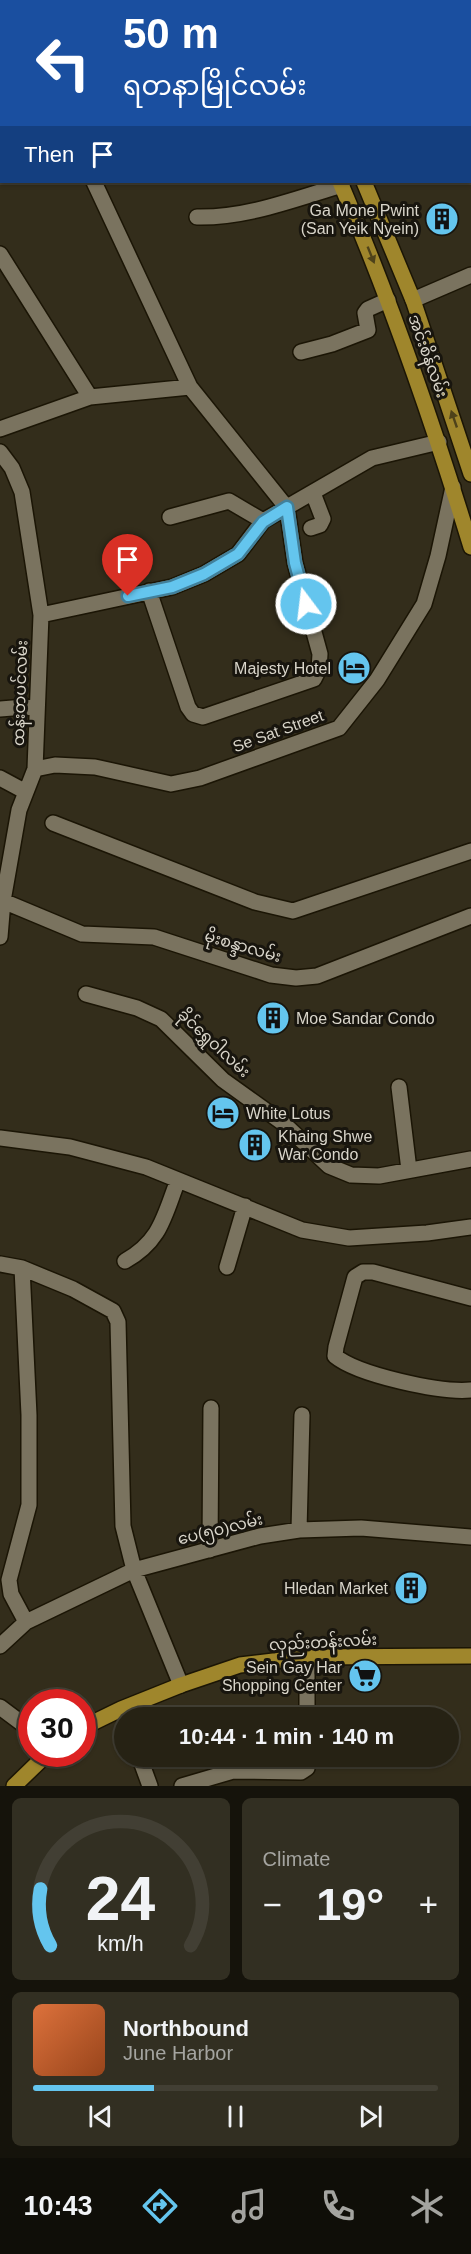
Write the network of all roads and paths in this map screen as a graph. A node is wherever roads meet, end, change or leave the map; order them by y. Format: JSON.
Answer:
{"nodes":[{"id":1,"x":94,"y":183,"type":"edge"},
{"id":2,"x":341,"y":183,"type":"edge"},
{"id":3,"x":364,"y":183,"type":"edge"},
{"id":4,"x":197,"y":217,"type":"dead end"},
{"id":5,"x":0,"y":254,"type":"edge"},
{"id":6,"x":471,"y":276,"type":"edge"},
{"id":7,"x":388,"y":300,"type":"junction"},
{"id":8,"x":413,"y":300,"type":"junction"},
{"id":9,"x":301,"y":352,"type":"dead end"},
{"id":10,"x":190,"y":387,"type":"junction"},
{"id":11,"x":90,"y":397,"type":"junction"},
{"id":12,"x":0,"y":429,"type":"edge"},
{"id":13,"x":439,"y":442,"type":"junction"},
{"id":14,"x":0,"y":452,"type":"edge"},
{"id":15,"x":471,"y":472,"type":"edge"},
{"id":16,"x":453,"y":487,"type":"junction"},
{"id":17,"x":313,"y":492,"type":"junction"},
{"id":18,"x":287,"y":507,"type":"junction"},
{"id":19,"x":170,"y":517,"type":"dead end"},
{"id":20,"x":263,"y":522,"type":"junction"},
{"id":21,"x":311,"y":528,"type":"dead end"},
{"id":22,"x":471,"y":548,"type":"edge"},
{"id":23,"x":149,"y":591,"type":"junction"},
{"id":24,"x":41,"y":615,"type":"junction"},
{"id":25,"x":37,"y":706,"type":"junction"},
{"id":26,"x":0,"y":709,"type":"edge"},
{"id":27,"x":35,"y":769,"type":"junction"},
{"id":28,"x":0,"y":778,"type":"edge"},
{"id":29,"x":26,"y":792,"type":"junction"},
{"id":30,"x":53,"y":823,"type":"dead end"},
{"id":31,"x":471,"y":851,"type":"edge"},
{"id":32,"x":3,"y":901,"type":"junction"},
{"id":33,"x":471,"y":916,"type":"edge"},
{"id":34,"x":0,"y":937,"type":"edge"},
{"id":35,"x":86,"y":994,"type":"dead end"},
{"id":36,"x":399,"y":1087,"type":"dead end"},
{"id":37,"x":0,"y":1138,"type":"edge"},
{"id":38,"x":471,"y":1159,"type":"edge"},
{"id":39,"x":409,"y":1170,"type":"junction"},
{"id":40,"x":178,"y":1180,"type":"junction"},
{"id":41,"x":245,"y":1206,"type":"junction"},
{"id":42,"x":471,"y":1227,"type":"edge"},
{"id":43,"x":125,"y":1262,"type":"dead end"},
{"id":44,"x":0,"y":1264,"type":"edge"},
{"id":45,"x":227,"y":1267,"type":"dead end"},
{"id":46,"x":22,"y":1268,"type":"junction"},
{"id":47,"x":471,"y":1298,"type":"edge"},
{"id":48,"x":471,"y":1390,"type":"edge"},
{"id":49,"x":211,"y":1408,"type":"dead end"},
{"id":50,"x":302,"y":1415,"type":"dead end"},
{"id":51,"x":299,"y":1530,"type":"junction"},
{"id":52,"x":471,"y":1537,"type":"edge"},
{"id":53,"x":210,"y":1550,"type":"junction"},
{"id":54,"x":134,"y":1570,"type":"junction"},
{"id":55,"x":26,"y":1622,"type":"junction"},
{"id":56,"x":0,"y":1646,"type":"edge"},
{"id":57,"x":471,"y":1656,"type":"edge"},
{"id":58,"x":307,"y":1657,"type":"junction"},
{"id":59,"x":181,"y":1685,"type":"junction"},
{"id":60,"x":0,"y":1707,"type":"edge"},
{"id":61,"x":135,"y":1707,"type":"edge"},
{"id":62,"x":307,"y":1707,"type":"edge"},
{"id":63,"x":114,"y":1716,"type":"edge"},
{"id":64,"x":18,"y":1720,"type":"edge"},
{"id":65,"x":96,"y":1723,"type":"edge"},
{"id":66,"x":34,"y":1767,"type":"edge"},
{"id":67,"x":143,"y":1767,"type":"edge"},
{"id":68,"x":274,"y":1767,"type":"edge"},
{"id":69,"x":14,"y":1786,"type":"edge"},
{"id":70,"x":150,"y":1786,"type":"edge"},
{"id":71,"x":182,"y":1786,"type":"edge"}],
"edges":[{"from":1,"to":10,"type":"street"},
{"from":2,"to":4,"type":"street"},
{"from":2,"to":7,"type":"main road","name":"အင်းစိန်လမ်း","one_way":true},
{"from":3,"to":8,"type":"main road","name":"အင်းစိန်လမ်း"},
{"from":5,"to":11,"type":"street"},
{"from":6,"to":8,"type":"street"},
{"from":7,"to":9,"type":"street"},
{"from":7,"to":13,"type":"main road","name":"အင်းစိန်လမ်း"},
{"from":15,"to":8,"type":"main road","name":"အင်းစိန်လမ်း","one_way":true},
{"from":10,"to":11,"type":"street"},
{"from":10,"to":18,"type":"street"},
{"from":11,"to":12,"type":"street"},
{"from":13,"to":16,"type":"main road","name":"အင်းစိန်လမ်း"},
{"from":13,"to":17,"type":"street"},
{"from":14,"to":24,"type":"street","name":"ထန်းတပင်လမ်း"},
{"from":16,"to":22,"type":"main road","name":"အင်းစိန်လမ်း"},
{"from":16,"to":27,"type":"street","name":"Se Sat Street"},
{"from":17,"to":18,"type":"street"},
{"from":17,"to":21,"type":"street"},
{"from":18,"to":20,"type":"street"},
{"from":18,"to":23,"type":"street"},
{"from":19,"to":20,"type":"street"},
{"from":20,"to":23,"type":"street"},
{"from":23,"to":24,"type":"street"},
{"from":24,"to":25,"type":"street","name":"ထန်းတပင်လမ်း"},
{"from":25,"to":26,"type":"street"},
{"from":25,"to":27,"type":"street","name":"ထန်းတပင်လမ်း"},
{"from":27,"to":29,"type":"street","name":"ထန်းတပင်လမ်း"},
{"from":28,"to":29,"type":"street"},
{"from":29,"to":32,"type":"street","name":"ထန်းတပင်လမ်း"},
{"from":30,"to":31,"type":"street"},
{"from":32,"to":33,"type":"street","name":"မိုးစန္ဒာလမ်း"},
{"from":32,"to":34,"type":"street","name":"ထန်းတပင်လမ်း"},
{"from":35,"to":39,"type":"street","name":"ခိုင်ရွှေဝါလမ်း"},
{"from":36,"to":39,"type":"street"},
{"from":37,"to":40,"type":"street"},
{"from":38,"to":39,"type":"street","name":"ခိုင်ရွှေဝါလမ်း"},
{"from":40,"to":41,"type":"street"},
{"from":40,"to":43,"type":"street"},
{"from":41,"to":42,"type":"street"},
{"from":41,"to":45,"type":"street"},
{"from":44,"to":46,"type":"street"},
{"from":46,"to":54,"type":"street"},
{"from":46,"to":55,"type":"street"},
{"from":47,"to":48,"type":"street"},
{"from":49,"to":53,"type":"street"},
{"from":50,"to":51,"type":"street"},
{"from":51,"to":52,"type":"street","name":"ပေ(၅၀)လမ်း"},
{"from":51,"to":53,"type":"street","name":"ပေ(၅၀)လမ်း"},
{"from":53,"to":54,"type":"street","name":"ပေ(၅၀)လမ်း"},
{"from":54,"to":55,"type":"street","name":"ပေ(၅၀)လမ်း"},
{"from":54,"to":59,"type":"street"},
{"from":55,"to":56,"type":"street","name":"ပေ(၅၀)လမ်း"},
{"from":57,"to":58,"type":"main road","name":"လှည်းတန်းလမ်း"},
{"from":58,"to":59,"type":"main road","name":"လှည်းတန်းလမ်း"},
{"from":58,"to":62,"type":"street"},
{"from":59,"to":61,"type":"main road","name":"လှည်းတန်းလမ်း"},
{"from":60,"to":64,"type":"street"},
{"from":63,"to":65,"type":"main road","name":"လှည်းတန်းလမ်း"},
{"from":66,"to":69,"type":"main road"},
{"from":67,"to":70,"type":"street"},
{"from":68,"to":71,"type":"street"}]}
